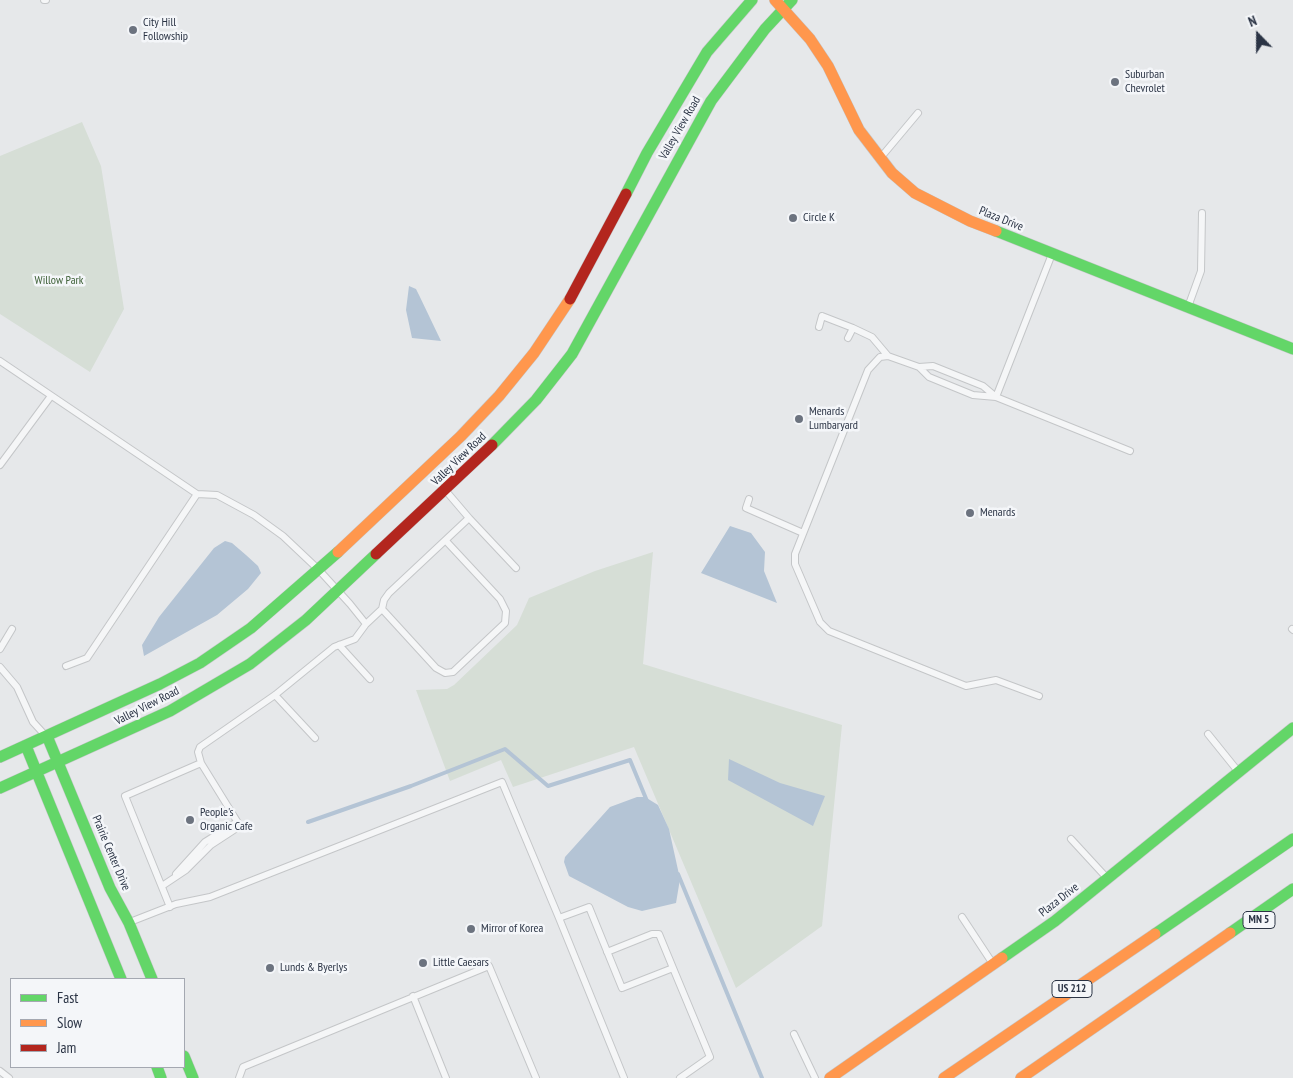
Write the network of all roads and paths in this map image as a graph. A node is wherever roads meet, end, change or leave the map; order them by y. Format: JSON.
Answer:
{"nodes":[{"id":1,"x":752,"y":0,"type":"edge"},
{"id":2,"x":792,"y":0,"type":"edge"},
{"id":3,"x":779,"y":4,"type":"edge"},
{"id":4,"x":918,"y":113,"type":"dead end"},
{"id":5,"x":880,"y":158,"type":"junction"},
{"id":6,"x":1202,"y":213,"type":"dead end"},
{"id":7,"x":1052,"y":254,"type":"junction"},
{"id":8,"x":1188,"y":308,"type":"junction"},
{"id":9,"x":819,"y":326,"type":"dead end"},
{"id":10,"x":853,"y":328,"type":"junction"},
{"id":11,"x":848,"y":338,"type":"dead end"},
{"id":12,"x":1293,"y":349,"type":"edge"},
{"id":13,"x":888,"y":356,"type":"junction"},
{"id":14,"x":0,"y":361,"type":"edge"},
{"id":15,"x":919,"y":367,"type":"junction"},
{"id":16,"x":50,"y":396,"type":"junction"},
{"id":17,"x":996,"y":397,"type":"junction"},
{"id":18,"x":1130,"y":451,"type":"dead end"},
{"id":19,"x":0,"y":465,"type":"edge"},
{"id":20,"x":445,"y":491,"type":"junction"},
{"id":21,"x":197,"y":494,"type":"junction"},
{"id":22,"x":749,"y":499,"type":"dead end"},
{"id":23,"x":780,"y":512,"type":"dead end"},
{"id":24,"x":469,"y":518,"type":"junction"},
{"id":25,"x":776,"y":521,"type":"junction"},
{"id":26,"x":803,"y":533,"type":"junction"},
{"id":27,"x":446,"y":541,"type":"junction"},
{"id":28,"x":516,"y":568,"type":"dead end"},
{"id":29,"x":319,"y":570,"type":"junction"},
{"id":30,"x":337,"y":591,"type":"junction"},
{"id":31,"x":382,"y":609,"type":"junction"},
{"id":32,"x":366,"y":624,"type":"junction"},
{"id":33,"x":12,"y":629,"type":"dead end"},
{"id":34,"x":339,"y":645,"type":"junction"},
{"id":35,"x":0,"y":649,"type":"edge"},
{"id":36,"x":66,"y":666,"type":"dead end"},
{"id":37,"x":0,"y":667,"type":"edge"},
{"id":38,"x":370,"y":679,"type":"dead end"},
{"id":39,"x":274,"y":695,"type":"junction"},
{"id":40,"x":1039,"y":696,"type":"dead end"},
{"id":41,"x":33,"y":722,"type":"junction"},
{"id":42,"x":1293,"y":728,"type":"edge"},
{"id":43,"x":31,"y":730,"type":"dead end"},
{"id":44,"x":1208,"y":734,"type":"dead end"},
{"id":45,"x":47,"y":736,"type":"junction"},
{"id":46,"x":315,"y":738,"type":"dead end"},
{"id":47,"x":27,"y":742,"type":"junction"},
{"id":48,"x":0,"y":757,"type":"edge"},
{"id":49,"x":58,"y":763,"type":"junction"},
{"id":50,"x":201,"y":763,"type":"junction"},
{"id":51,"x":38,"y":772,"type":"junction"},
{"id":52,"x":1238,"y":772,"type":"junction"},
{"id":53,"x":0,"y":788,"type":"edge"},
{"id":54,"x":1293,"y":830,"type":"edge"},
{"id":55,"x":1071,"y":839,"type":"dead end"},
{"id":56,"x":1293,"y":839,"type":"edge"},
{"id":57,"x":1108,"y":879,"type":"junction"},
{"id":58,"x":162,"y":886,"type":"junction"},
{"id":59,"x":1293,"y":889,"type":"edge"},
{"id":60,"x":1201,"y":900,"type":"junction"},
{"id":61,"x":1293,"y":903,"type":"edge"},
{"id":62,"x":170,"y":907,"type":"junction"},
{"id":63,"x":962,"y":917,"type":"dead end"},
{"id":64,"x":559,"y":918,"type":"junction"},
{"id":65,"x":129,"y":923,"type":"junction"},
{"id":66,"x":1225,"y":937,"type":"junction"},
{"id":67,"x":607,"y":952,"type":"junction"},
{"id":68,"x":994,"y":965,"type":"junction"},
{"id":69,"x":673,"y":968,"type":"junction"},
{"id":70,"x":121,"y":978,"type":"edge"},
{"id":71,"x":152,"y":978,"type":"edge"},
{"id":72,"x":413,"y":996,"type":"junction"},
{"id":73,"x":794,"y":1034,"type":"dead end"},
{"id":74,"x":185,"y":1058,"type":"edge"},
{"id":75,"x":0,"y":1071,"type":"edge"},
{"id":76,"x":240,"y":1076,"type":"edge"},
{"id":77,"x":9,"y":1078,"type":"edge"},
{"id":78,"x":193,"y":1078,"type":"edge"},
{"id":79,"x":446,"y":1078,"type":"edge"},
{"id":80,"x":536,"y":1078,"type":"edge"},
{"id":81,"x":624,"y":1078,"type":"edge"},
{"id":82,"x":680,"y":1078,"type":"edge"},
{"id":83,"x":815,"y":1078,"type":"edge"},
{"id":84,"x":830,"y":1078,"type":"edge"},
{"id":85,"x":944,"y":1078,"type":"edge"},
{"id":86,"x":1021,"y":1078,"type":"edge"}],
"edges":[{"from":1,"to":29,"type":"main road","name":"Valley View Road"},
{"from":2,"to":3,"type":"main road","name":"Valley View Road"},
{"from":3,"to":5,"type":"main road","name":"Plaza Drive"},
{"from":3,"to":20,"type":"main road","name":"Valley View Road"},
{"from":4,"to":5,"type":"lane"},
{"from":5,"to":7,"type":"main road","name":"Plaza Drive"},
{"from":6,"to":8,"type":"lane"},
{"from":7,"to":8,"type":"main road","name":"Plaza Drive"},
{"from":7,"to":17,"type":"lane"},
{"from":8,"to":12,"type":"main road","name":"Plaza Drive"},
{"from":9,"to":10,"type":"lane"},
{"from":10,"to":11,"type":"lane"},
{"from":10,"to":13,"type":"lane"},
{"from":13,"to":15,"type":"lane"},
{"from":13,"to":26,"type":"lane"},
{"from":14,"to":16,"type":"lane"},
{"from":15,"to":17,"type":"lane"},
{"from":15,"to":17,"type":"lane"},
{"from":16,"to":19,"type":"lane"},
{"from":16,"to":21,"type":"lane"},
{"from":17,"to":18,"type":"lane"},
{"from":20,"to":24,"type":"lane"},
{"from":20,"to":30,"type":"main road","name":"Valley View Road"},
{"from":21,"to":29,"type":"lane"},
{"from":21,"to":36,"type":"lane"},
{"from":22,"to":25,"type":"lane"},
{"from":23,"to":25,"type":"lane"},
{"from":24,"to":27,"type":"lane"},
{"from":24,"to":28,"type":"lane"},
{"from":25,"to":26,"type":"lane"},
{"from":26,"to":40,"type":"lane"},
{"from":27,"to":31,"type":"lane"},
{"from":27,"to":31,"type":"lane"},
{"from":29,"to":30,"type":"lane"},
{"from":29,"to":45,"type":"main road","name":"Valley View Road"},
{"from":30,"to":32,"type":"lane"},
{"from":30,"to":49,"type":"main road","name":"Valley View Road"},
{"from":31,"to":32,"type":"lane"},
{"from":32,"to":34,"type":"lane"},
{"from":33,"to":35,"type":"lane"},
{"from":34,"to":38,"type":"lane"},
{"from":34,"to":39,"type":"lane"},
{"from":37,"to":41,"type":"lane"},
{"from":39,"to":46,"type":"lane"},
{"from":39,"to":50,"type":"lane"},
{"from":41,"to":43,"type":"lane"},
{"from":41,"to":45,"type":"lane"},
{"from":42,"to":52,"type":"main road","name":"Plaza Drive"},
{"from":44,"to":52,"type":"lane"},
{"from":45,"to":47,"type":"main road","name":"Valley View Road"},
{"from":45,"to":49,"type":"main road","name":"Prairie Center Drive"},
{"from":47,"to":48,"type":"main road","name":"Valley View Road"},
{"from":47,"to":51,"type":"main road"},
{"from":49,"to":51,"type":"main road","name":"Valley View Road"},
{"from":49,"to":65,"type":"main road","name":"Prairie Center Drive"},
{"from":50,"to":58,"type":"lane"},
{"from":50,"to":58,"type":"lane"},
{"from":51,"to":53,"type":"main road","name":"Valley View Road"},
{"from":51,"to":70,"type":"main road"},
{"from":52,"to":57,"type":"main road","name":"Plaza Drive"},
{"from":54,"to":60,"type":"main road"},
{"from":55,"to":57,"type":"lane"},
{"from":56,"to":60,"type":"main road","number":"US 212"},
{"from":57,"to":68,"type":"main road","name":"Plaza Drive"},
{"from":58,"to":62,"type":"lane"},
{"from":59,"to":66,"type":"main road"},
{"from":60,"to":85,"type":"main road","number":"US 212"},
{"from":61,"to":66,"type":"main road","number":"MN 5"},
{"from":62,"to":64,"type":"lane"},
{"from":62,"to":65,"type":"lane"},
{"from":63,"to":68,"type":"lane"},
{"from":64,"to":67,"type":"lane"},
{"from":64,"to":81,"type":"lane"},
{"from":65,"to":71,"type":"main road","name":"Prairie Center Drive"},
{"from":66,"to":86,"type":"main road"},
{"from":67,"to":69,"type":"lane"},
{"from":67,"to":69,"type":"lane"},
{"from":68,"to":84,"type":"main road","name":"Plaza Drive"},
{"from":69,"to":82,"type":"lane"},
{"from":72,"to":76,"type":"lane"},
{"from":72,"to":79,"type":"lane"},
{"from":72,"to":80,"type":"lane"},
{"from":73,"to":83,"type":"lane"},
{"from":74,"to":78,"type":"main road"},
{"from":75,"to":77,"type":"lane"}]}
